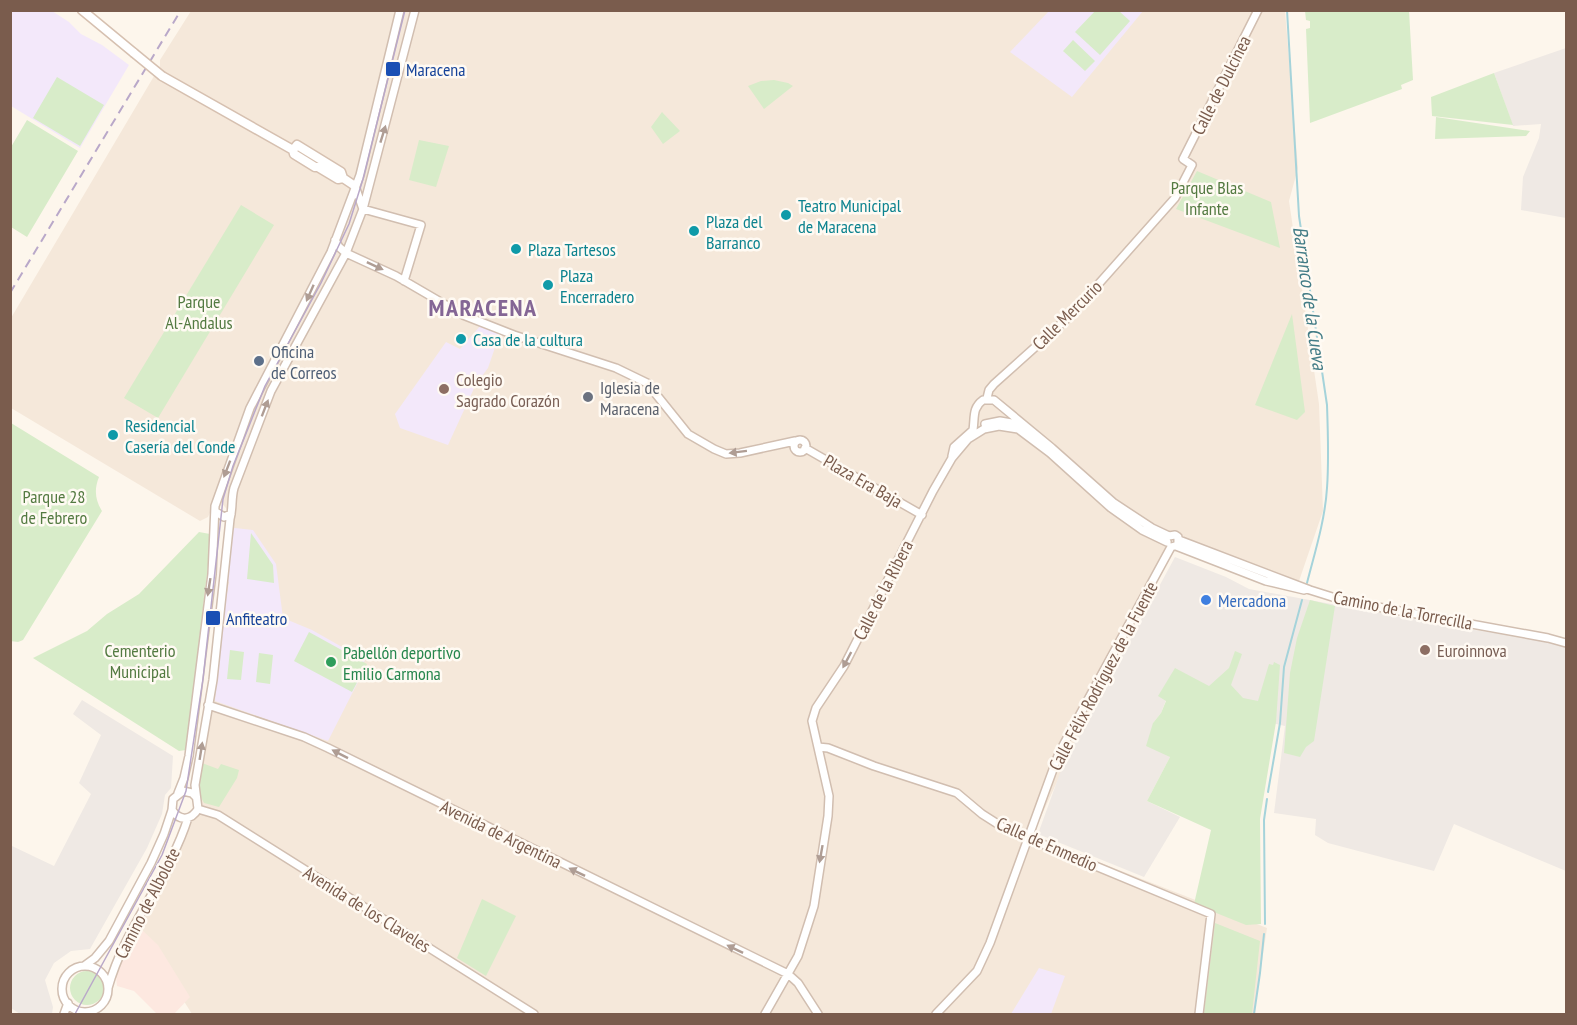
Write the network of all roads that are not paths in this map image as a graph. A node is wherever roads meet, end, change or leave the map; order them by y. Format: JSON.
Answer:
{"nodes":[{"id":1,"x":82,"y":10,"type":"edge"},
{"id":2,"x":400,"y":10,"type":"edge"},
{"id":3,"x":415,"y":10,"type":"edge"},
{"id":4,"x":1258,"y":10,"type":"edge"},
{"id":5,"x":1192,"y":165,"type":"joint"},
{"id":6,"x":355,"y":186,"type":"junction"},
{"id":7,"x":367,"y":190,"type":"junction"},
{"id":8,"x":363,"y":208,"type":"junction"},
{"id":9,"x":335,"y":240,"type":"junction"},
{"id":10,"x":346,"y":253,"type":"junction"},
{"id":11,"x":404,"y":281,"type":"junction"},
{"id":12,"x":987,"y":398,"type":"junction"},
{"id":13,"x":998,"y":404,"type":"junction"},
{"id":14,"x":975,"y":410,"type":"junction"},
{"id":15,"x":991,"y":425,"type":"junction"},
{"id":16,"x":1025,"y":426,"type":"junction"},
{"id":17,"x":973,"y":430,"type":"junction"},
{"id":18,"x":952,"y":458,"type":"junction"},
{"id":19,"x":218,"y":501,"type":"junction"},
{"id":20,"x":231,"y":503,"type":"junction"},
{"id":21,"x":216,"y":512,"type":"junction"},
{"id":22,"x":231,"y":514,"type":"junction"},
{"id":23,"x":922,"y":515,"type":"junction"},
{"id":24,"x":1172,"y":542,"type":"junction"},
{"id":25,"x":1566,"y":643,"type":"edge"},
{"id":26,"x":208,"y":705,"type":"junction"},
{"id":27,"x":818,"y":747,"type":"junction"},
{"id":28,"x":178,"y":793,"type":"junction"},
{"id":29,"x":196,"y":797,"type":"junction"},
{"id":30,"x":198,"y":809,"type":"junction"},
{"id":31,"x":172,"y":810,"type":"junction"},
{"id":32,"x":188,"y":818,"type":"junction"},
{"id":33,"x":1028,"y":838,"type":"junction"},
{"id":34,"x":84,"y":966,"type":"junction"},
{"id":35,"x":788,"y":974,"type":"junction"},
{"id":36,"x":108,"y":988,"type":"junction"},
{"id":37,"x":68,"y":1004,"type":"junction"},
{"id":38,"x":93,"y":1012,"type":"edge"},
{"id":39,"x":766,"y":1012,"type":"edge"},
{"id":40,"x":64,"y":1014,"type":"edge"},
{"id":41,"x":534,"y":1014,"type":"edge"},
{"id":42,"x":818,"y":1014,"type":"edge"},
{"id":43,"x":936,"y":1014,"type":"edge"},
{"id":44,"x":1199,"y":1014,"type":"edge"}],
"edges":[{"from":1,"to":6,"type":"main road","bridge":true},
{"from":2,"to":6,"type":"street"},
{"from":7,"to":3,"type":"street","one_way":true},
{"from":4,"to":5,"type":"street","name":"Calle de Dulcinea"},
{"from":5,"to":12,"type":"street","name":"Calle Mercurio"},
{"from":6,"to":7,"type":"street"},
{"from":6,"to":8,"type":"street"},
{"from":6,"to":9,"type":"street"},
{"from":7,"to":8,"type":"street"},
{"from":8,"to":10,"type":"street"},
{"from":8,"to":11,"type":"street"},
{"from":9,"to":10,"type":"street"},
{"from":9,"to":19,"type":"street","one_way":true},
{"from":10,"to":11,"type":"street","one_way":true},
{"from":20,"to":10,"type":"street","one_way":true},
{"from":23,"to":11,"type":"street","name":"Plaza Era Baja","one_way":true},
{"from":12,"to":13,"type":"street"},
{"from":12,"to":14,"type":"street"},
{"from":13,"to":15,"type":"street"},
{"from":13,"to":16,"type":"street","name":"Camino de la Torrecilla"},
{"from":14,"to":15,"type":"street"},
{"from":14,"to":17,"type":"street"},
{"from":15,"to":16,"type":"street"},
{"from":15,"to":17,"type":"street","name":"Calle de la Ribera"},
{"from":15,"to":18,"type":"street","name":"Calle de la Ribera"},
{"from":15,"to":24,"type":"street","name":"Camino de la Torrecilla"},
{"from":16,"to":24,"type":"street","name":"Camino de la Torrecilla"},
{"from":17,"to":18,"type":"street","name":"Calle de la Ribera"},
{"from":18,"to":23,"type":"street","name":"Calle de la Ribera"},
{"from":19,"to":20,"type":"street"},
{"from":19,"to":21,"type":"street"},
{"from":20,"to":22,"type":"street"},
{"from":21,"to":22,"type":"street"},
{"from":21,"to":28,"type":"street","one_way":true},
{"from":22,"to":26,"type":"street"},
{"from":23,"to":27,"type":"street","name":"Calle de la Ribera","one_way":true},
{"from":24,"to":25,"type":"street","name":"Camino de la Torrecilla"},
{"from":24,"to":33,"type":"street","name":"Calle Félix Rodríguez de la Fuente"},
{"from":29,"to":26,"type":"street","one_way":true},
{"from":35,"to":26,"type":"street","name":"Avenida de Argentina","one_way":true},
{"from":27,"to":33,"type":"street","name":"Calle de Enmedio"},
{"from":27,"to":35,"type":"street","one_way":true},
{"from":28,"to":29,"type":"street"},
{"from":28,"to":31,"type":"street"},
{"from":29,"to":30,"type":"street"},
{"from":30,"to":32,"type":"street"},
{"from":30,"to":41,"type":"street","name":"Avenida de los Claveles"},
{"from":31,"to":32,"type":"street"},
{"from":31,"to":34,"type":"street","name":"Camino de Albolote"},
{"from":32,"to":36,"type":"street","name":"Camino de Albolote"},
{"from":33,"to":43,"type":"street","name":"Calle Félix Rodríguez de la Fuente"},
{"from":33,"to":44,"type":"street","name":"Calle de Enmedio"},
{"from":34,"to":36,"type":"street"},
{"from":34,"to":37,"type":"street"},
{"from":35,"to":39,"type":"street"},
{"from":35,"to":42,"type":"street"},
{"from":36,"to":38,"type":"street"},
{"from":37,"to":38,"type":"street"},
{"from":37,"to":40,"type":"street"}]}
